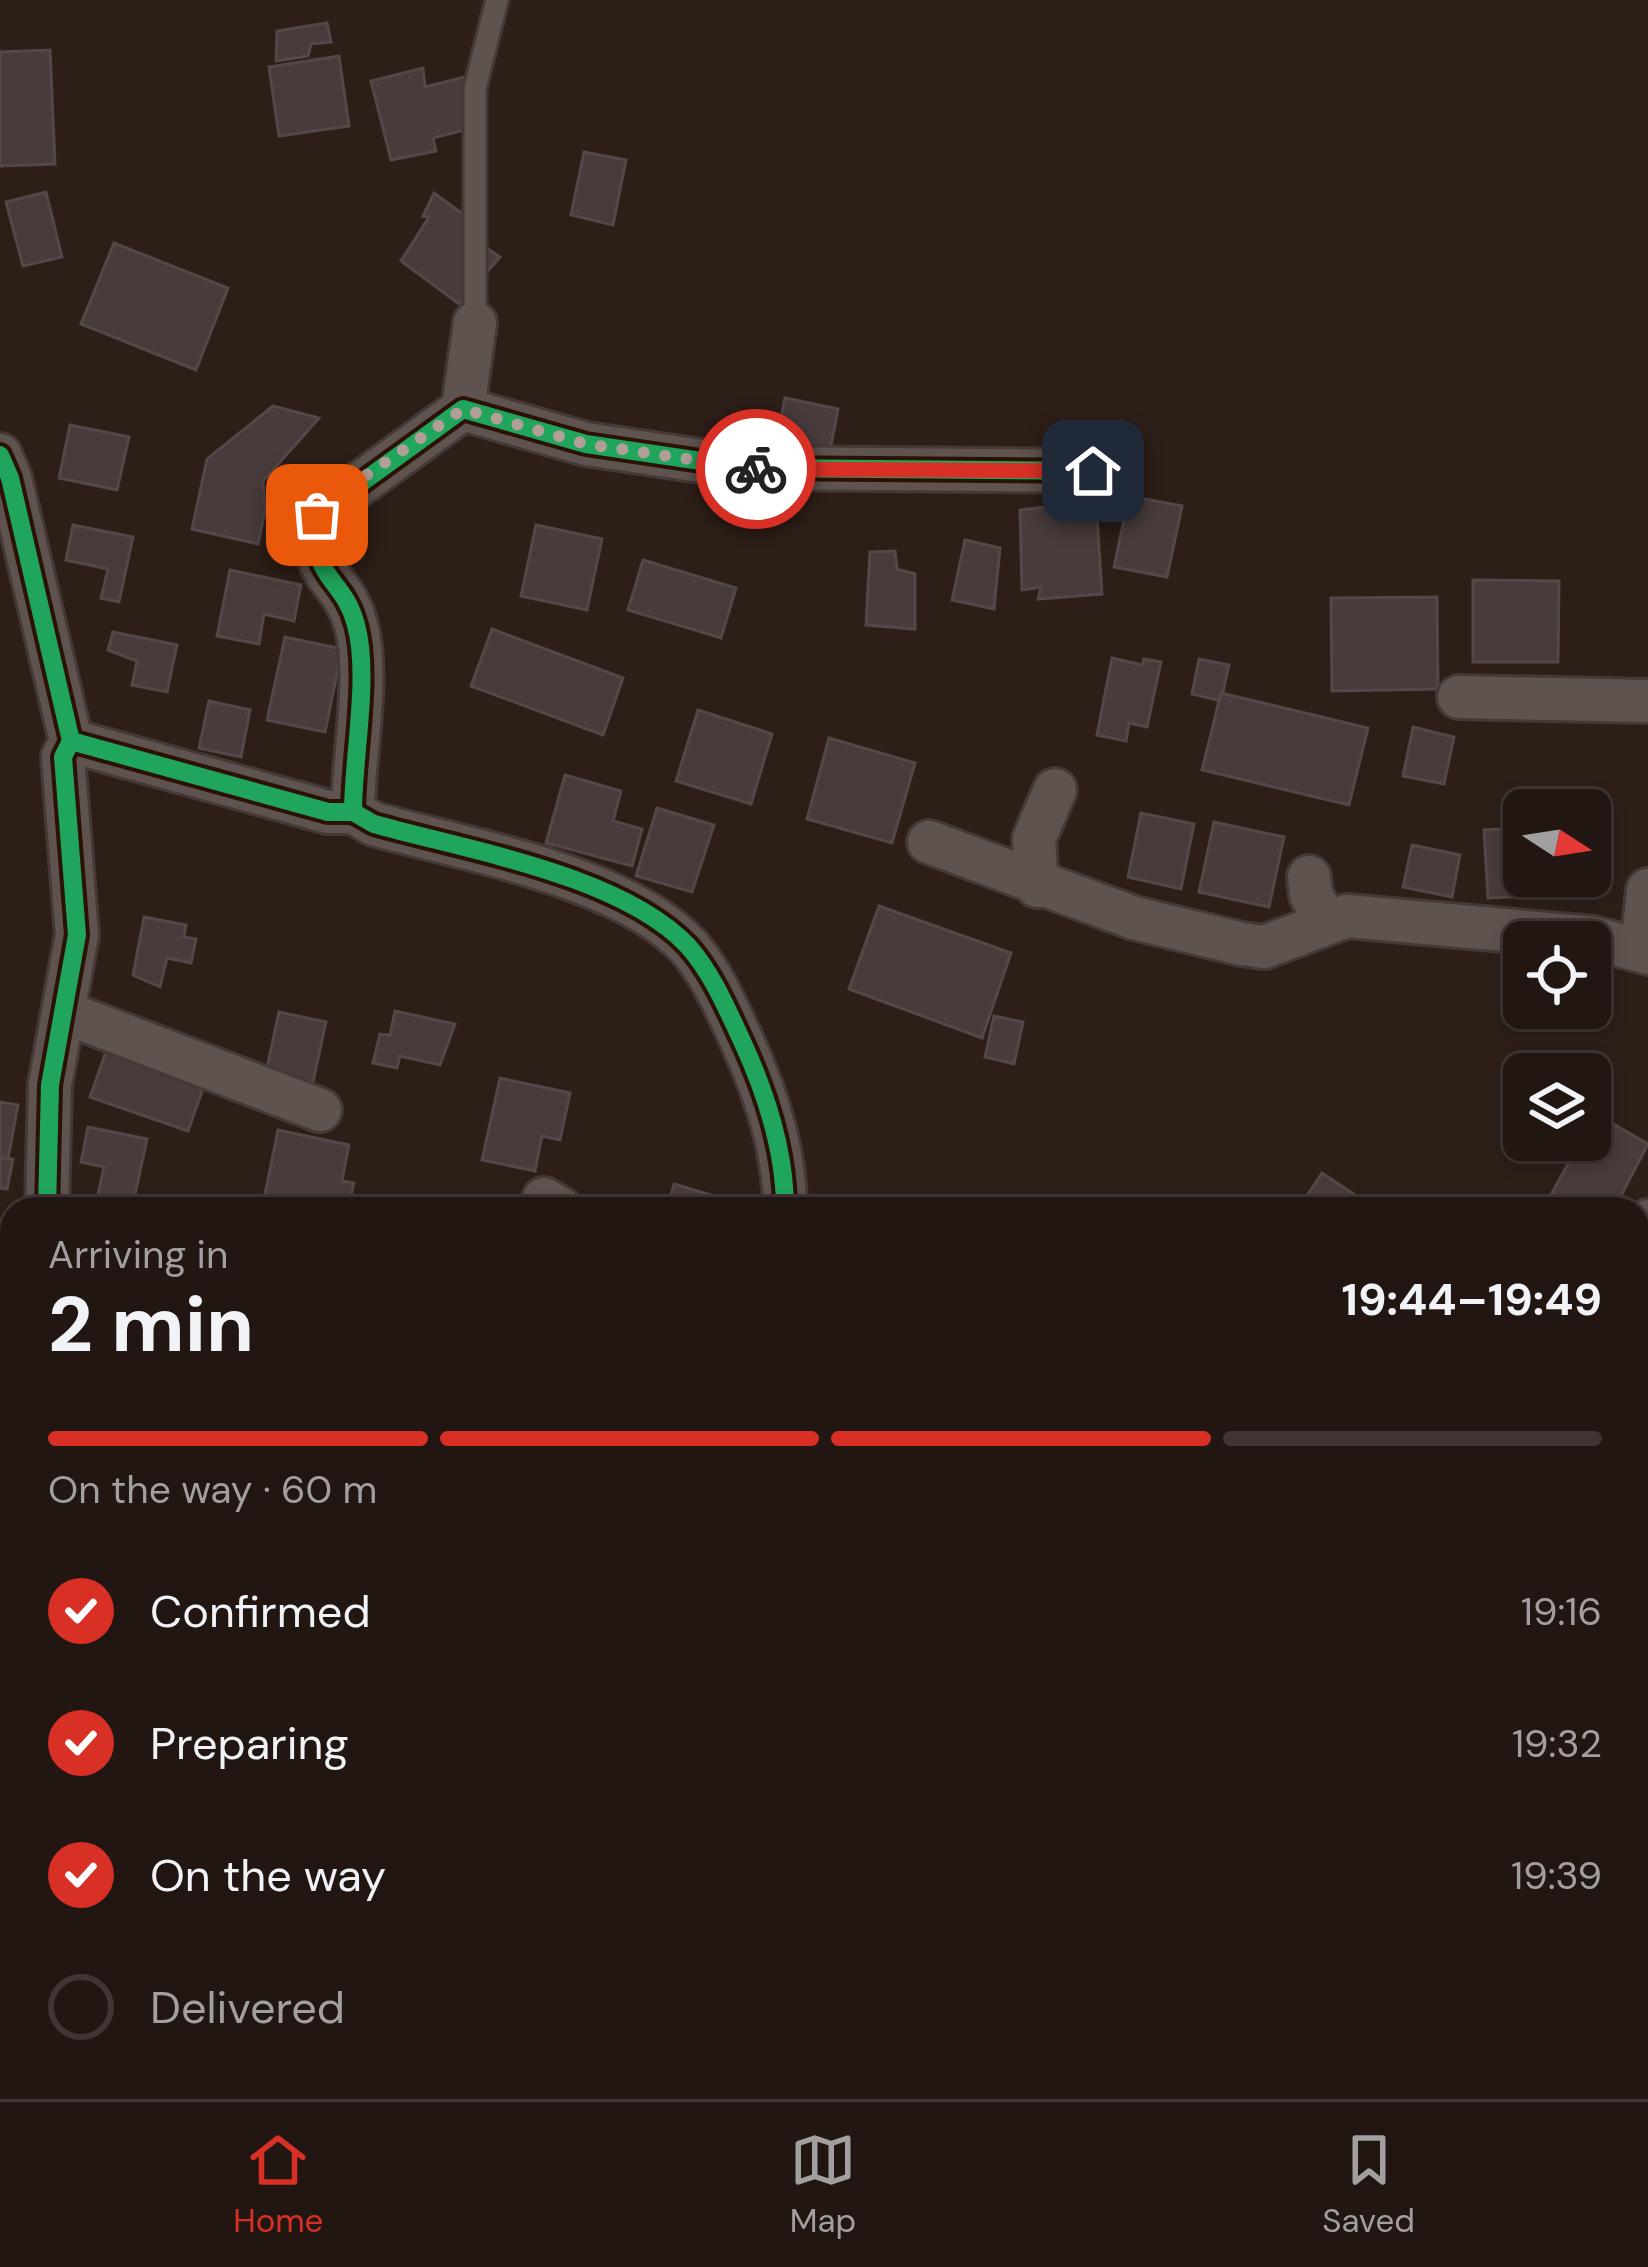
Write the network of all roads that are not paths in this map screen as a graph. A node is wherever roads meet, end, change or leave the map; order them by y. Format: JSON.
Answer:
{"nodes":[{"id":1,"x":496,"y":0,"type":"edge"},
{"id":2,"x":476,"y":323,"type":"joint"},
{"id":3,"x":463,"y":409,"type":"junction"},
{"id":4,"x":0,"y":455,"type":"edge"},
{"id":5,"x":1093,"y":471,"type":"dead end"},
{"id":6,"x":1459,"y":697,"type":"dead end"},
{"id":7,"x":1648,"y":701,"type":"edge"},
{"id":8,"x":71,"y":740,"type":"junction"},
{"id":9,"x":1055,"y":790,"type":"dead end"},
{"id":10,"x":353,"y":812,"type":"junction"},
{"id":11,"x":929,"y":842,"type":"dead end"},
{"id":12,"x":1309,"y":877,"type":"dead end"},
{"id":13,"x":1037,"y":886,"type":"junction"},
{"id":14,"x":1648,"y":890,"type":"edge"},
{"id":15,"x":1326,"y":921,"type":"junction"},
{"id":16,"x":1645,"y":951,"type":"edge"},
{"id":17,"x":66,"y":1013,"type":"junction"},
{"id":18,"x":320,"y":1110,"type":"dead end"},
{"id":19,"x":47,"y":1197,"type":"edge"},
{"id":20,"x":783,"y":1197,"type":"edge"}],
"edges":[{"from":1,"to":2,"type":"lane"},
{"from":2,"to":3,"type":"street"},
{"from":3,"to":5,"type":"street"},
{"from":3,"to":10,"type":"street"},
{"from":4,"to":8,"type":"street"},
{"from":6,"to":7,"type":"street"},
{"from":8,"to":10,"type":"street"},
{"from":8,"to":17,"type":"street"},
{"from":9,"to":13,"type":"street"},
{"from":10,"to":20,"type":"street"},
{"from":11,"to":13,"type":"street"},
{"from":12,"to":15,"type":"street"},
{"from":13,"to":15,"type":"street"},
{"from":14,"to":16,"type":"street"},
{"from":15,"to":16,"type":"street"},
{"from":17,"to":18,"type":"street"},
{"from":17,"to":19,"type":"street"}]}
